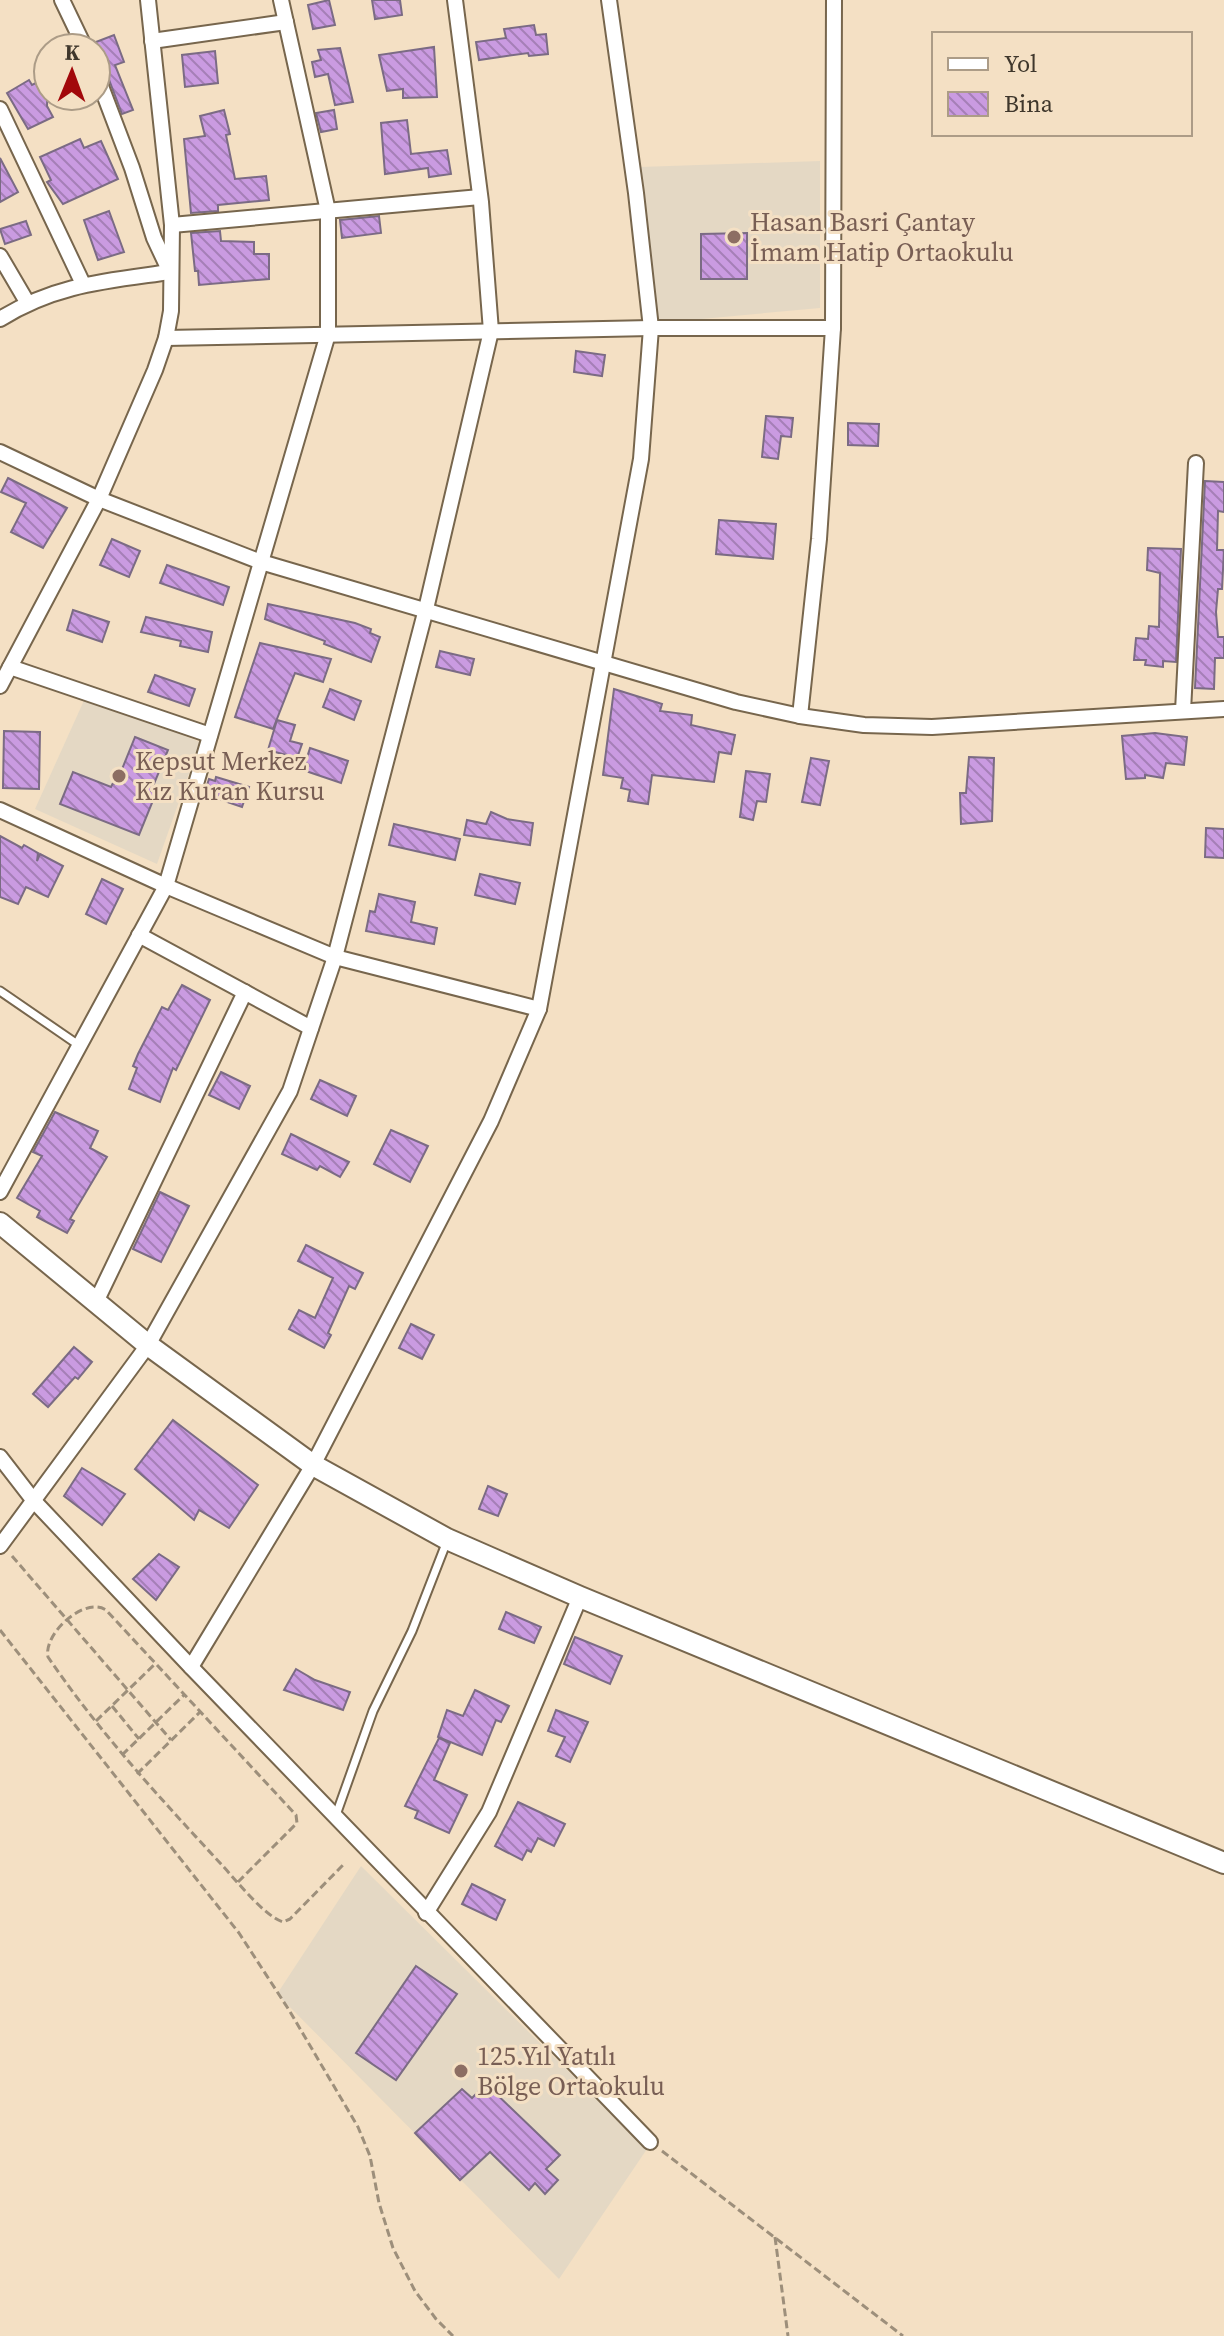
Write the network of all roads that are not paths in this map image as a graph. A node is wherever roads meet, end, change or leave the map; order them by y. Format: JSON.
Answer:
{"nodes":[{"id":1,"x":62,"y":0,"type":"edge"},
{"id":2,"x":148,"y":0,"type":"edge"},
{"id":3,"x":281,"y":0,"type":"edge"},
{"id":4,"x":455,"y":0,"type":"edge"},
{"id":5,"x":609,"y":0,"type":"edge"},
{"id":6,"x":834,"y":0,"type":"edge"},
{"id":7,"x":286,"y":22,"type":"junction"},
{"id":8,"x":77,"y":32,"type":"edge"},
{"id":9,"x":152,"y":41,"type":"junction"},
{"id":10,"x":0,"y":109,"type":"edge"},
{"id":11,"x":111,"y":112,"type":"edge"},
{"id":12,"x":480,"y":197,"type":"junction"},
{"id":13,"x":328,"y":211,"type":"junction"},
{"id":14,"x":172,"y":225,"type":"junction"},
{"id":15,"x":0,"y":256,"type":"edge"},
{"id":16,"x":170,"y":272,"type":"junction"},
{"id":17,"x":83,"y":284,"type":"junction"},
{"id":18,"x":27,"y":302,"type":"junction"},
{"id":19,"x":0,"y":319,"type":"edge"},
{"id":20,"x":651,"y":328,"type":"junction"},
{"id":21,"x":833,"y":328,"type":"junction"},
{"id":22,"x":491,"y":331,"type":"junction"},
{"id":23,"x":328,"y":334,"type":"junction"},
{"id":24,"x":166,"y":338,"type":"junction"},
{"id":25,"x":1,"y":455,"type":"edge"},
{"id":26,"x":1196,"y":463,"type":"dead end"},
{"id":27,"x":99,"y":499,"type":"junction"},
{"id":28,"x":261,"y":562,"type":"junction"},
{"id":29,"x":426,"y":609,"type":"junction"},
{"id":30,"x":603,"y":662,"type":"junction"},
{"id":31,"x":10,"y":667,"type":"junction"},
{"id":32,"x":0,"y":686,"type":"edge"},
{"id":33,"x":1224,"y":709,"type":"edge"},
{"id":34,"x":1183,"y":711,"type":"junction"},
{"id":35,"x":800,"y":716,"type":"junction"},
{"id":36,"x":210,"y":735,"type":"junction"},
{"id":37,"x":0,"y":810,"type":"edge"},
{"id":38,"x":166,"y":886,"type":"junction"},
{"id":39,"x":139,"y":935,"type":"junction"},
{"id":40,"x":335,"y":957,"type":"junction"},
{"id":41,"x":0,"y":991,"type":"edge"},
{"id":42,"x":245,"y":992,"type":"junction"},
{"id":43,"x":539,"y":1009,"type":"junction"},
{"id":44,"x":311,"y":1028,"type":"junction"},
{"id":45,"x":80,"y":1046,"type":"junction"},
{"id":46,"x":0,"y":1192,"type":"edge"},
{"id":47,"x":0,"y":1223,"type":"edge"},
{"id":48,"x":96,"y":1302,"type":"junction"},
{"id":49,"x":148,"y":1345,"type":"junction"},
{"id":50,"x":0,"y":1457,"type":"edge"},
{"id":51,"x":313,"y":1465,"type":"junction"},
{"id":52,"x":34,"y":1501,"type":"junction"},
{"id":53,"x":447,"y":1539,"type":"junction"},
{"id":54,"x":1,"y":1545,"type":"edge"},
{"id":55,"x":580,"y":1597,"type":"junction"},
{"id":56,"x":191,"y":1667,"type":"junction"},
{"id":57,"x":335,"y":1817,"type":"junction"},
{"id":58,"x":1224,"y":1863,"type":"edge"},
{"id":59,"x":426,"y":1913,"type":"junction"},
{"id":60,"x":650,"y":2142,"type":"road end"}],
"edges":[{"from":1,"to":8,"type":"street"},
{"from":2,"to":9,"type":"street"},
{"from":3,"to":7,"type":"street"},
{"from":4,"to":12,"type":"street"},
{"from":5,"to":20,"type":"street"},
{"from":6,"to":21,"type":"street"},
{"from":7,"to":9,"type":"street"},
{"from":7,"to":13,"type":"street"},
{"from":9,"to":14,"type":"street"},
{"from":10,"to":17,"type":"street"},
{"from":11,"to":16,"type":"street"},
{"from":12,"to":13,"type":"street"},
{"from":12,"to":22,"type":"street"},
{"from":13,"to":14,"type":"street"},
{"from":13,"to":23,"type":"street"},
{"from":14,"to":16,"type":"street"},
{"from":15,"to":18,"type":"street"},
{"from":16,"to":17,"type":"street"},
{"from":16,"to":24,"type":"street"},
{"from":17,"to":18,"type":"street"},
{"from":18,"to":19,"type":"street"},
{"from":20,"to":21,"type":"street"},
{"from":20,"to":22,"type":"street"},
{"from":20,"to":30,"type":"street"},
{"from":21,"to":35,"type":"street"},
{"from":22,"to":23,"type":"street"},
{"from":22,"to":29,"type":"street"},
{"from":23,"to":24,"type":"street"},
{"from":23,"to":28,"type":"street"},
{"from":24,"to":27,"type":"street"},
{"from":25,"to":27,"type":"street"},
{"from":26,"to":34,"type":"street"},
{"from":27,"to":28,"type":"street"},
{"from":27,"to":31,"type":"street"},
{"from":28,"to":29,"type":"street"},
{"from":28,"to":36,"type":"street"},
{"from":29,"to":30,"type":"street"},
{"from":29,"to":40,"type":"street"},
{"from":30,"to":35,"type":"street"},
{"from":30,"to":43,"type":"street"},
{"from":31,"to":32,"type":"street"},
{"from":31,"to":36,"type":"street"},
{"from":33,"to":34,"type":"street"},
{"from":34,"to":35,"type":"street"},
{"from":36,"to":38,"type":"street"},
{"from":37,"to":38,"type":"street"},
{"from":38,"to":39,"type":"street"},
{"from":38,"to":40,"type":"street"},
{"from":39,"to":42,"type":"street"},
{"from":39,"to":45,"type":"street"},
{"from":40,"to":43,"type":"street"},
{"from":40,"to":44,"type":"street"},
{"from":41,"to":45,"type":"lane"},
{"from":42,"to":44,"type":"street"},
{"from":42,"to":48,"type":"street"},
{"from":43,"to":51,"type":"street"},
{"from":44,"to":49,"type":"street"},
{"from":45,"to":46,"type":"street"},
{"from":47,"to":48,"type":"street"},
{"from":48,"to":49,"type":"street"},
{"from":49,"to":51,"type":"street"},
{"from":49,"to":52,"type":"street"},
{"from":50,"to":52,"type":"street"},
{"from":51,"to":53,"type":"street"},
{"from":51,"to":56,"type":"street"},
{"from":52,"to":54,"type":"street"},
{"from":52,"to":56,"type":"street"},
{"from":53,"to":55,"type":"street"},
{"from":53,"to":57,"type":"lane"},
{"from":55,"to":58,"type":"street"},
{"from":55,"to":59,"type":"street"},
{"from":56,"to":57,"type":"street"},
{"from":57,"to":59,"type":"street"},
{"from":59,"to":60,"type":"street"}]}
